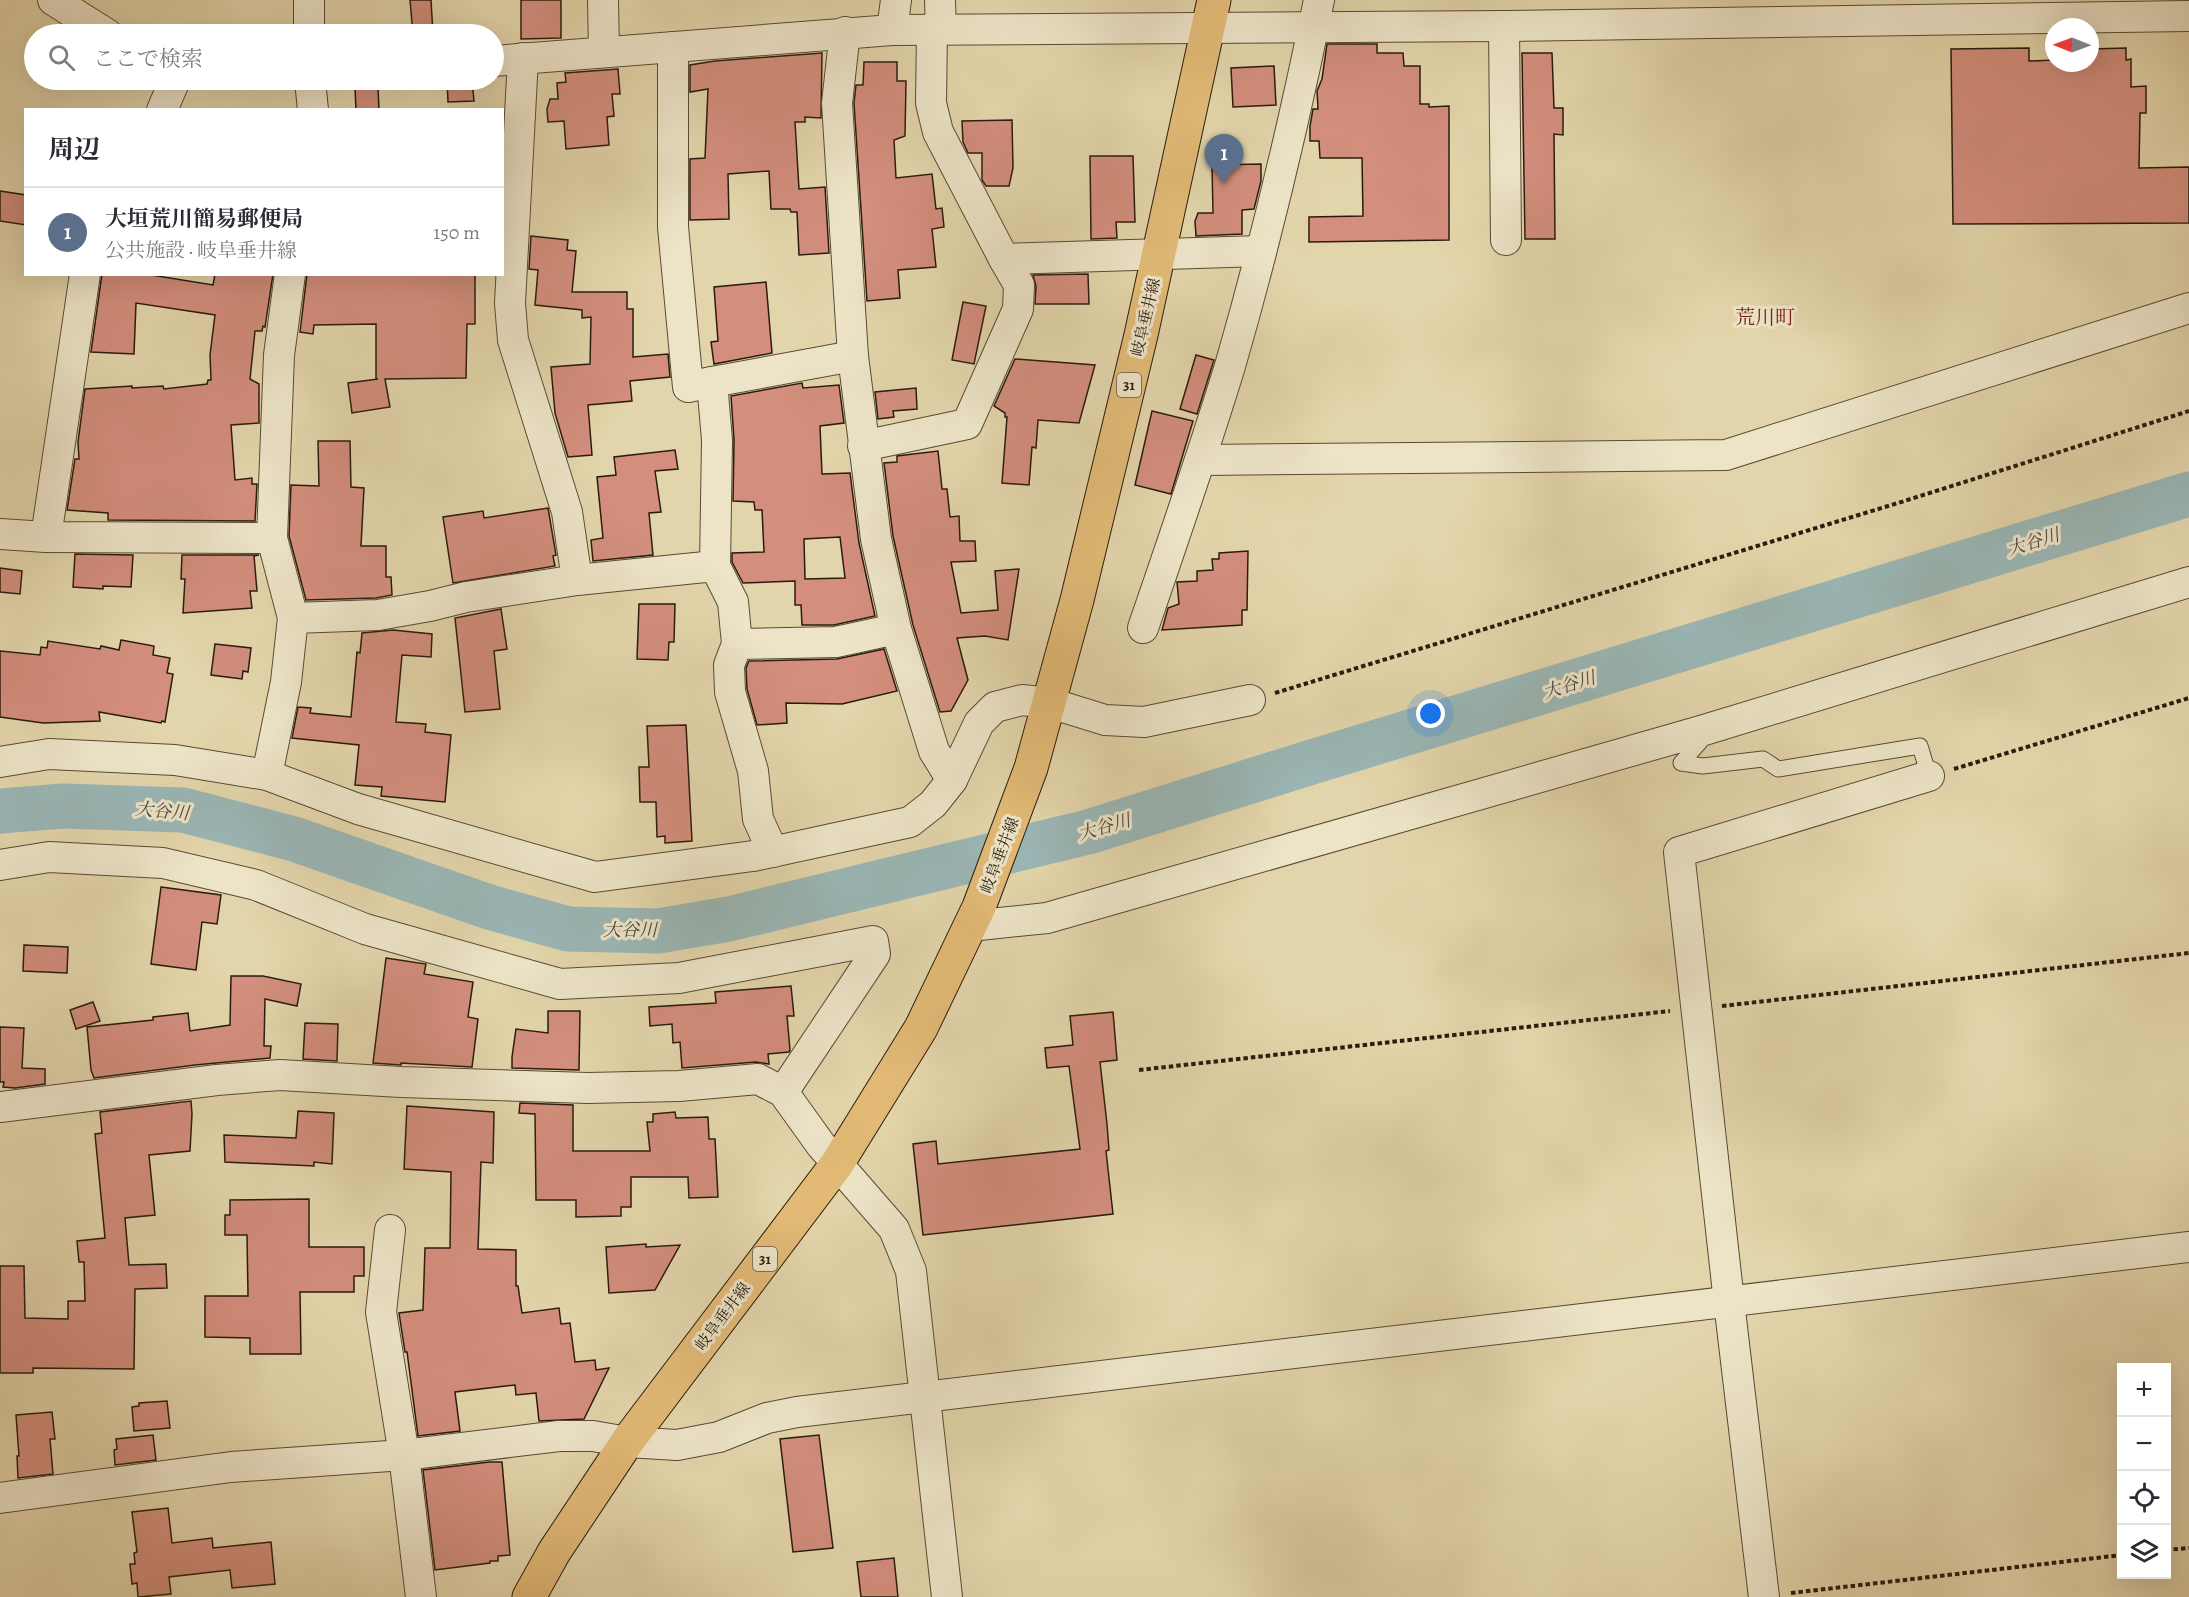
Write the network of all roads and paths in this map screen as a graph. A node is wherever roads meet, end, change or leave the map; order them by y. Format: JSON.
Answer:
{"nodes":[{"id":1,"x":53,"y":0,"type":"edge"},
{"id":2,"x":309,"y":0,"type":"edge"},
{"id":3,"x":603,"y":0,"type":"edge"},
{"id":4,"x":896,"y":0,"type":"edge"},
{"id":5,"x":940,"y":0,"type":"edge"},
{"id":6,"x":1925,"y":10,"type":"edge"},
{"id":7,"x":1211,"y":13,"type":"edge"},
{"id":8,"x":1316,"y":14,"type":"edge"},
{"id":9,"x":2189,"y":16,"type":"edge"},
{"id":10,"x":90,"y":24,"type":"edge"},
{"id":11,"x":309,"y":24,"type":"edge"},
{"id":12,"x":1504,"y":26,"type":"junction"},
{"id":13,"x":892,"y":30,"type":"junction"},
{"id":14,"x":936,"y":30,"type":"junction"},
{"id":15,"x":845,"y":32,"type":"junction"},
{"id":16,"x":673,"y":47,"type":"junction"},
{"id":17,"x":604,"y":51,"type":"junction"},
{"id":18,"x":523,"y":58,"type":"junction"},
{"id":19,"x":504,"y":60,"type":"edge"},
{"id":20,"x":171,"y":90,"type":"edge"},
{"id":21,"x":311,"y":90,"type":"edge"},
{"id":22,"x":163,"y":108,"type":"edge"},
{"id":23,"x":313,"y":108,"type":"edge"},
{"id":24,"x":1506,"y":240,"type":"dead end"},
{"id":25,"x":1261,"y":251,"type":"junction"},
{"id":26,"x":1159,"y":254,"type":"junction"},
{"id":27,"x":1004,"y":260,"type":"junction"},
{"id":28,"x":85,"y":276,"type":"edge"},
{"id":29,"x":290,"y":276,"type":"edge"},
{"id":30,"x":2189,"y":308,"type":"edge"},
{"id":31,"x":853,"y":356,"type":"junction"},
{"id":32,"x":711,"y":381,"type":"junction"},
{"id":33,"x":2189,"y":411,"type":"edge"},
{"id":34,"x":863,"y":446,"type":"junction"},
{"id":35,"x":1201,"y":460,"type":"junction"},
{"id":36,"x":0,"y":534,"type":"edge"},
{"id":37,"x":46,"y":537,"type":"junction"},
{"id":38,"x":272,"y":538,"type":"junction"},
{"id":39,"x":715,"y":566,"type":"junction"},
{"id":40,"x":577,"y":580,"type":"junction"},
{"id":41,"x":2189,"y":582,"type":"edge"},
{"id":42,"x":293,"y":618,"type":"junction"},
{"id":43,"x":1143,"y":628,"type":"dead end"},
{"id":44,"x":896,"y":629,"type":"junction"},
{"id":45,"x":737,"y":644,"type":"junction"},
{"id":46,"x":2189,"y":698,"type":"edge"},
{"id":47,"x":1250,"y":700,"type":"joint"},
{"id":48,"x":1050,"y":703,"type":"junction"},
{"id":49,"x":1701,"y":731,"type":"junction"},
{"id":50,"x":0,"y":762,"type":"edge"},
{"id":51,"x":267,"y":775,"type":"junction"},
{"id":52,"x":1929,"y":776,"type":"junction"},
{"id":53,"x":952,"y":780,"type":"junction"},
{"id":54,"x":773,"y":852,"type":"junction"},
{"id":55,"x":0,"y":865,"type":"edge"},
{"id":56,"x":974,"y":917,"type":"junction"},
{"id":57,"x":2189,"y":953,"type":"edge"},
{"id":58,"x":1696,"y":1008,"type":"junction"},
{"id":59,"x":1139,"y":1070,"type":"dead end"},
{"id":60,"x":783,"y":1092,"type":"junction"},
{"id":61,"x":0,"y":1107,"type":"edge"},
{"id":62,"x":837,"y":1164,"type":"junction"},
{"id":63,"x":390,"y":1230,"type":"dead end"},
{"id":64,"x":2189,"y":1247,"type":"edge"},
{"id":65,"x":1729,"y":1302,"type":"junction"},
{"id":66,"x":924,"y":1395,"type":"junction"},
{"id":67,"x":627,"y":1442,"type":"junction"},
{"id":68,"x":404,"y":1455,"type":"junction"},
{"id":69,"x":0,"y":1498,"type":"edge"},
{"id":70,"x":2189,"y":1548,"type":"edge"},
{"id":71,"x":2171,"y":1550,"type":"edge"},
{"id":72,"x":2117,"y":1555,"type":"edge"},
{"id":73,"x":1764,"y":1596,"type":"edge"},
{"id":74,"x":421,"y":1597,"type":"edge"},
{"id":75,"x":529,"y":1597,"type":"edge"},
{"id":76,"x":947,"y":1597,"type":"edge"}],
"edges":[{"from":1,"to":10,"type":"street"},
{"from":2,"to":11,"type":"street"},
{"from":3,"to":17,"type":"street"},
{"from":4,"to":13,"type":"street"},
{"from":5,"to":14,"type":"street"},
{"from":6,"to":9,"type":"street"},
{"from":6,"to":12,"type":"street"},
{"from":7,"to":8,"type":"street"},
{"from":7,"to":14,"type":"street"},
{"from":7,"to":26,"type":"main road","name":"岐阜垂井線","number":"31"},
{"from":8,"to":12,"type":"street"},
{"from":8,"to":25,"type":"street"},
{"from":12,"to":24,"type":"street"},
{"from":13,"to":14,"type":"street"},
{"from":13,"to":15,"type":"street"},
{"from":14,"to":27,"type":"street"},
{"from":15,"to":16,"type":"street"},
{"from":15,"to":31,"type":"street"},
{"from":16,"to":17,"type":"street"},
{"from":16,"to":32,"type":"street"},
{"from":17,"to":18,"type":"street"},
{"from":18,"to":19,"type":"street"},
{"from":18,"to":40,"type":"street"},
{"from":20,"to":22,"type":"street"},
{"from":21,"to":23,"type":"street"},
{"from":25,"to":26,"type":"street"},
{"from":25,"to":35,"type":"street"},
{"from":26,"to":27,"type":"street"},
{"from":26,"to":48,"type":"main road","name":"岐阜垂井線","number":"31"},
{"from":27,"to":34,"type":"street"},
{"from":28,"to":37,"type":"street"},
{"from":29,"to":38,"type":"street"},
{"from":30,"to":35,"type":"street"},
{"from":31,"to":32,"type":"street"},
{"from":31,"to":34,"type":"street"},
{"from":32,"to":39,"type":"street"},
{"from":33,"to":47,"type":"path"},
{"from":34,"to":44,"type":"street"},
{"from":35,"to":43,"type":"street"},
{"from":36,"to":37,"type":"street"},
{"from":37,"to":38,"type":"street"},
{"from":38,"to":42,"type":"street"},
{"from":39,"to":40,"type":"street"},
{"from":39,"to":45,"type":"street"},
{"from":40,"to":42,"type":"street"},
{"from":41,"to":49,"type":"street"},
{"from":42,"to":51,"type":"street"},
{"from":44,"to":45,"type":"street"},
{"from":44,"to":53,"type":"street"},
{"from":45,"to":54,"type":"street"},
{"from":46,"to":52,"type":"path"},
{"from":47,"to":48,"type":"street"},
{"from":48,"to":53,"type":"street"},
{"from":48,"to":56,"type":"main road","name":"岐阜垂井線","number":"31"},
{"from":49,"to":52,"type":"lane"},
{"from":49,"to":56,"type":"street"},
{"from":50,"to":51,"type":"street"},
{"from":51,"to":54,"type":"street"},
{"from":52,"to":58,"type":"street"},
{"from":53,"to":54,"type":"street"},
{"from":55,"to":60,"type":"street"},
{"from":56,"to":62,"type":"main road","name":"岐阜垂井線","number":"31"},
{"from":57,"to":58,"type":"path"},
{"from":58,"to":59,"type":"path"},
{"from":58,"to":65,"type":"street"},
{"from":60,"to":61,"type":"street"},
{"from":60,"to":62,"type":"street"},
{"from":62,"to":66,"type":"street"},
{"from":62,"to":67,"type":"main road","name":"岐阜垂井線","number":"31"},
{"from":63,"to":68,"type":"street"},
{"from":64,"to":65,"type":"street"},
{"from":65,"to":66,"type":"street"},
{"from":65,"to":73,"type":"street"},
{"from":66,"to":67,"type":"street"},
{"from":66,"to":76,"type":"street"},
{"from":67,"to":68,"type":"street"},
{"from":67,"to":75,"type":"main road","name":"岐阜垂井線","number":"31"},
{"from":68,"to":69,"type":"street"},
{"from":68,"to":74,"type":"street"},
{"from":70,"to":71,"type":"path"},
{"from":72,"to":73,"type":"path"}]}
